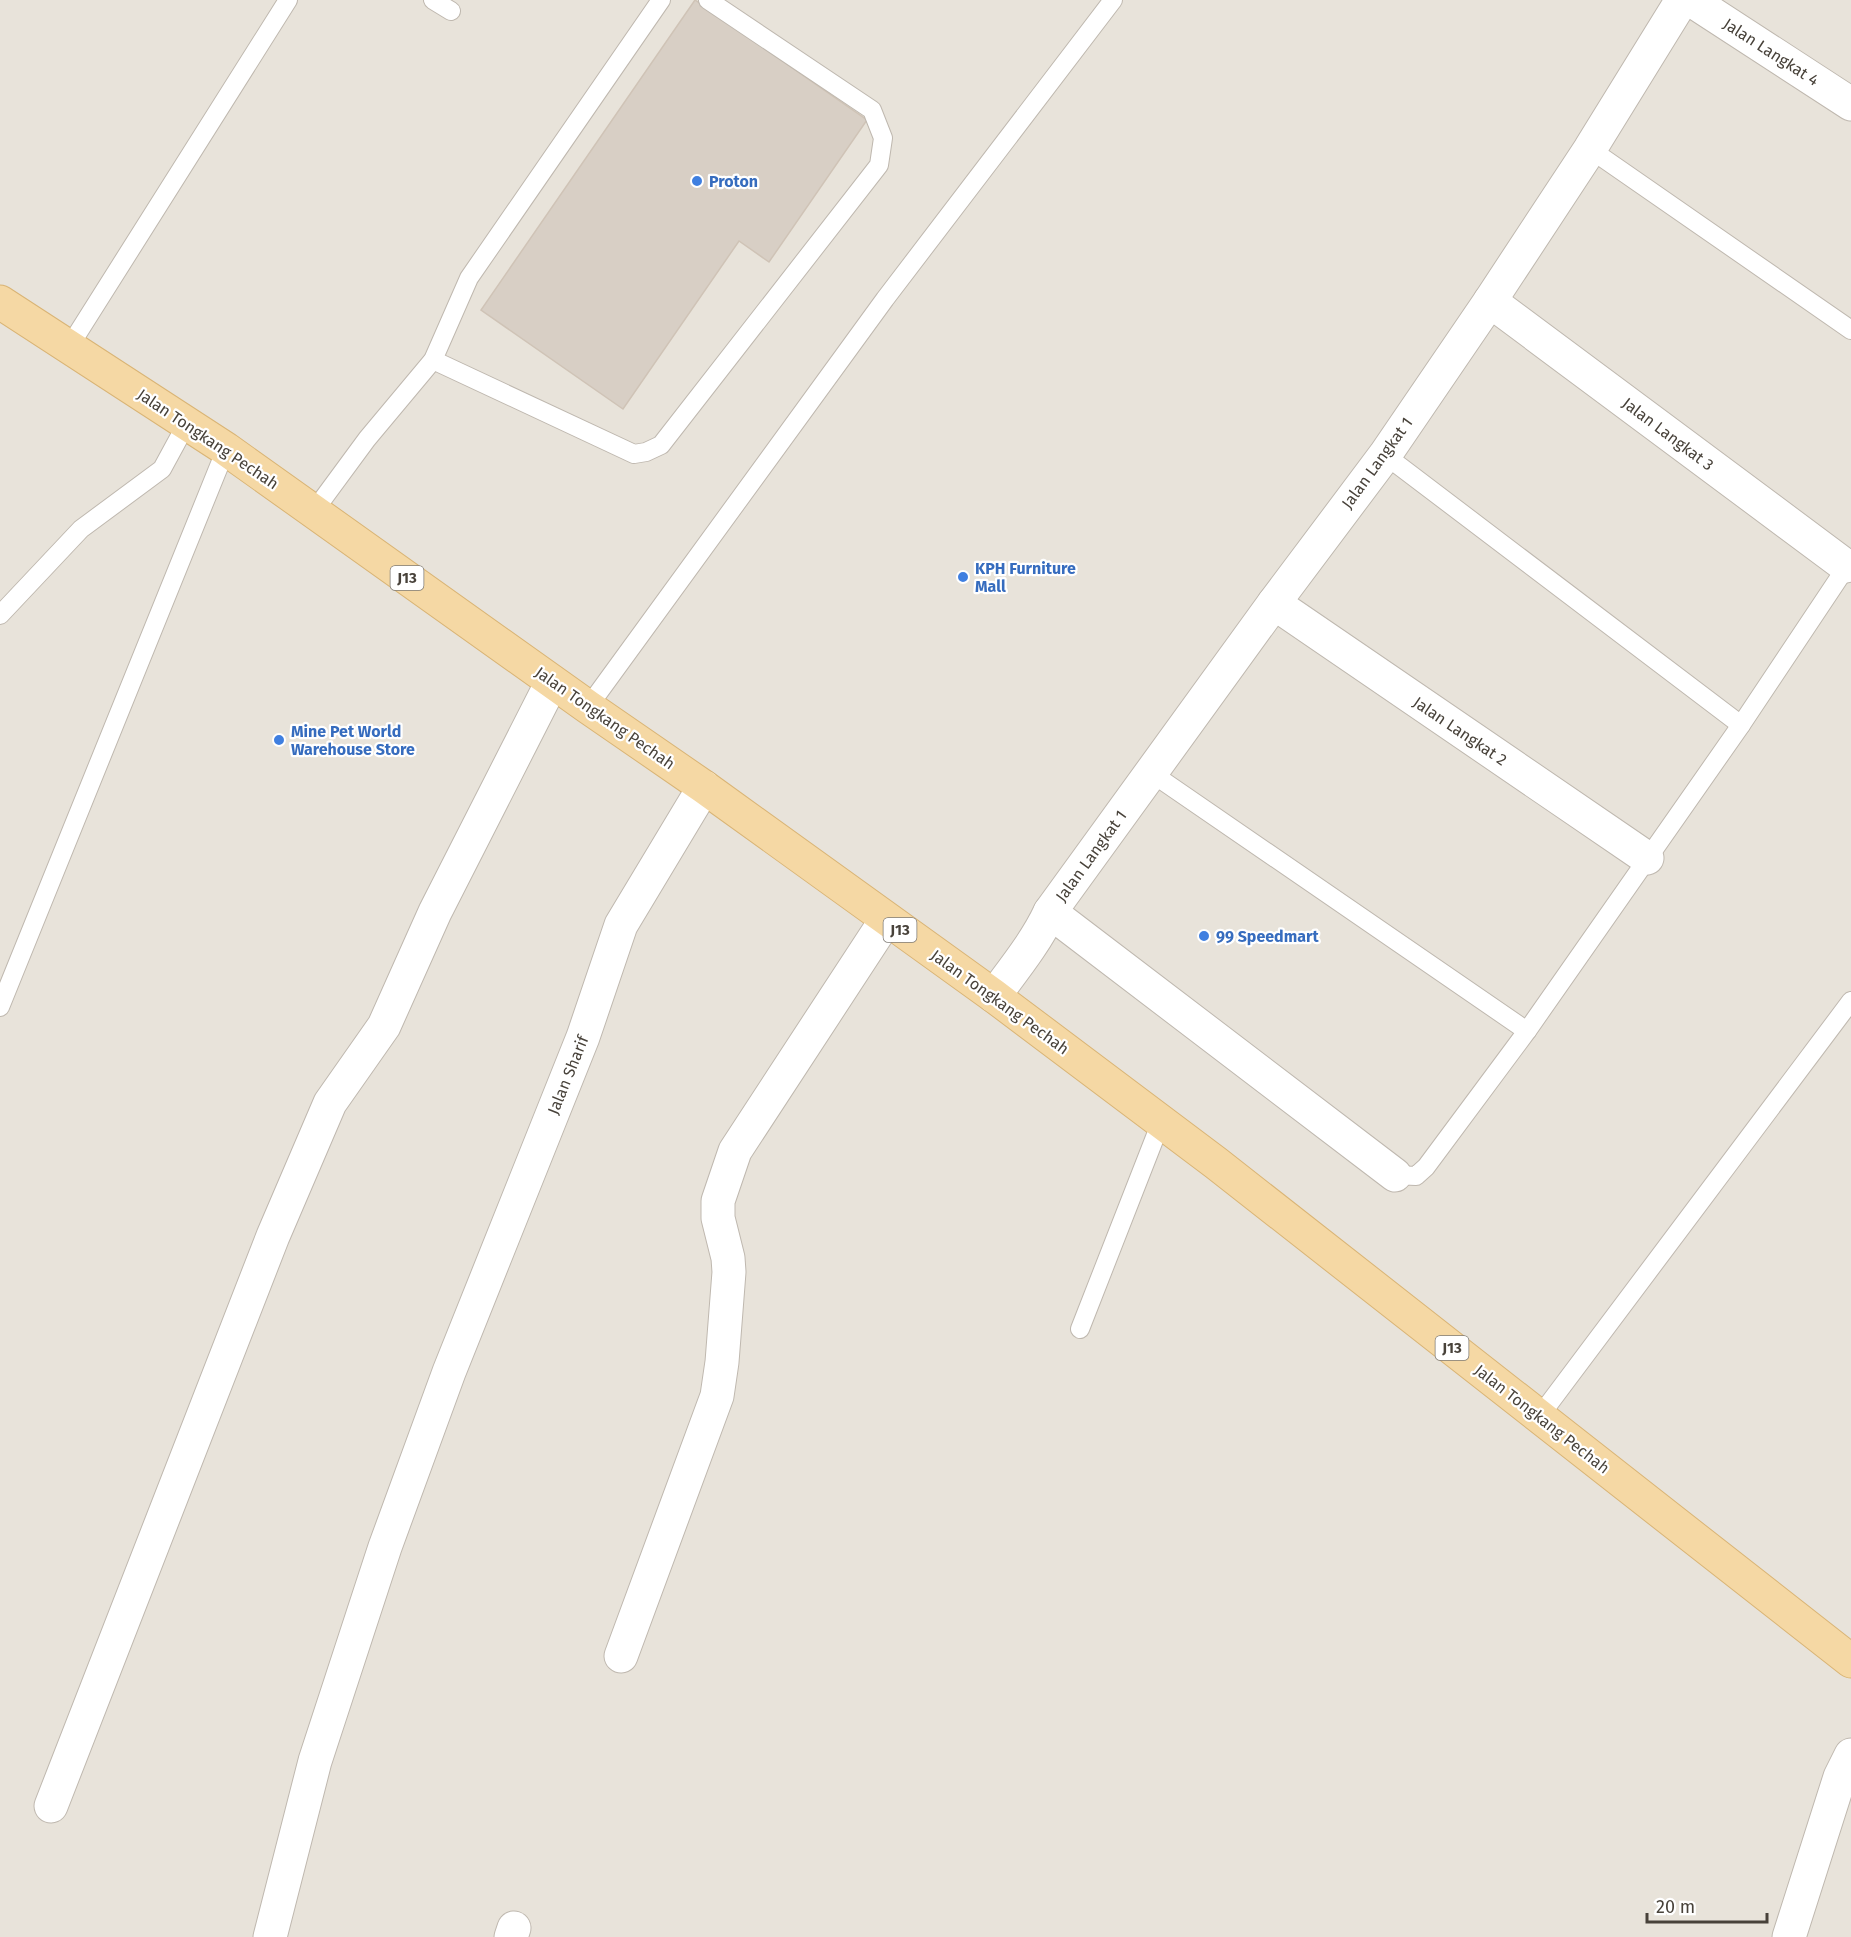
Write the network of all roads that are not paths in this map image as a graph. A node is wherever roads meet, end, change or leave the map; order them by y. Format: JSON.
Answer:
{"nodes":[{"id":1,"x":288,"y":0,"type":"edge"},
{"id":2,"x":433,"y":0,"type":"edge"},
{"id":3,"x":661,"y":0,"type":"edge"},
{"id":4,"x":708,"y":0,"type":"edge"},
{"id":5,"x":1113,"y":0,"type":"edge"},
{"id":6,"x":1682,"y":0,"type":"edge"},
{"id":7,"x":1691,"y":0,"type":"edge"},
{"id":8,"x":451,"y":11,"type":"dead end"},
{"id":9,"x":1851,"y":104,"type":"edge"},
{"id":10,"x":1590,"y":148,"type":"junction"},
{"id":11,"x":1490,"y":301,"type":"junction"},
{"id":12,"x":0,"y":302,"type":"edge"},
{"id":13,"x":1851,"y":330,"type":"edge"},
{"id":14,"x":69,"y":347,"type":"junction"},
{"id":15,"x":433,"y":360,"type":"junction"},
{"id":16,"x":187,"y":423,"type":"junction"},
{"id":17,"x":226,"y":449,"type":"junction"},
{"id":18,"x":1385,"y":455,"type":"junction"},
{"id":19,"x":314,"y":511,"type":"junction"},
{"id":20,"x":1849,"y":563,"type":"edge"},
{"id":21,"x":1274,"y":603,"type":"junction"},
{"id":22,"x":0,"y":615,"type":"edge"},
{"id":23,"x":552,"y":681,"type":"junction"},
{"id":24,"x":588,"y":707,"type":"junction"},
{"id":25,"x":1741,"y":725,"type":"junction"},
{"id":26,"x":1150,"y":772,"type":"junction"},
{"id":27,"x":704,"y":787,"type":"junction"},
{"id":28,"x":1647,"y":858,"type":"junction"},
{"id":29,"x":1047,"y":919,"type":"junction"},
{"id":30,"x":886,"y":920,"type":"junction"},
{"id":31,"x":994,"y":996,"type":"junction"},
{"id":32,"x":1851,"y":1001,"type":"edge"},
{"id":33,"x":0,"y":1007,"type":"edge"},
{"id":34,"x":1527,"y":1031,"type":"junction"},
{"id":35,"x":1161,"y":1122,"type":"junction"},
{"id":36,"x":1395,"y":1175,"type":"joint"},
{"id":37,"x":1080,"y":1329,"type":"dead end"},
{"id":38,"x":1539,"y":1417,"type":"junction"},
{"id":39,"x":621,"y":1656,"type":"dead end"},
{"id":40,"x":1851,"y":1660,"type":"edge"},
{"id":41,"x":1851,"y":1755,"type":"edge"},
{"id":42,"x":51,"y":1806,"type":"dead end"},
{"id":43,"x":270,"y":1937,"type":"edge"},
{"id":44,"x":1789,"y":1937,"type":"edge"}],
"edges":[{"from":1,"to":14,"type":"lane"},
{"from":2,"to":8,"type":"lane"},
{"from":3,"to":15,"type":"lane"},
{"from":4,"to":15,"type":"lane"},
{"from":5,"to":24,"type":"lane"},
{"from":6,"to":10,"type":"street","name":"Jalan Langkat 1"},
{"from":7,"to":9,"type":"street","name":"Jalan Langkat 4"},
{"from":10,"to":11,"type":"street","name":"Jalan Langkat 1"},
{"from":10,"to":13,"type":"lane"},
{"from":11,"to":18,"type":"street","name":"Jalan Langkat 1"},
{"from":11,"to":20,"type":"street","name":"Jalan Langkat 3"},
{"from":12,"to":14,"type":"main road","name":"Jalan Tongkang Pechah","number":"J13"},
{"from":14,"to":16,"type":"main road","name":"Jalan Tongkang Pechah","number":"J13"},
{"from":15,"to":19,"type":"lane"},
{"from":16,"to":17,"type":"main road","name":"Jalan Tongkang Pechah","number":"J13"},
{"from":16,"to":22,"type":"lane"},
{"from":17,"to":19,"type":"main road","name":"Jalan Tongkang Pechah","number":"J13"},
{"from":17,"to":33,"type":"lane"},
{"from":18,"to":21,"type":"street","name":"Jalan Langkat 1"},
{"from":18,"to":25,"type":"lane"},
{"from":19,"to":23,"type":"main road","name":"Jalan Tongkang Pechah","number":"J13"},
{"from":20,"to":25,"type":"lane"},
{"from":21,"to":26,"type":"street","name":"Jalan Langkat 1"},
{"from":21,"to":28,"type":"street","name":"Jalan Langkat 2"},
{"from":23,"to":24,"type":"main road","name":"Jalan Tongkang Pechah","number":"J13"},
{"from":23,"to":42,"type":"street"},
{"from":24,"to":27,"type":"main road","name":"Jalan Tongkang Pechah","number":"J13"},
{"from":25,"to":28,"type":"lane"},
{"from":26,"to":29,"type":"street","name":"Jalan Langkat 1"},
{"from":26,"to":34,"type":"lane"},
{"from":27,"to":30,"type":"main road","name":"Jalan Tongkang Pechah","number":"J13"},
{"from":27,"to":43,"type":"street","name":"Jalan Sharif"},
{"from":28,"to":34,"type":"lane"},
{"from":29,"to":31,"type":"street"},
{"from":29,"to":36,"type":"street","name":"Jalan Langkat 1"},
{"from":30,"to":31,"type":"main road","name":"Jalan Tongkang Pechah","number":"J13"},
{"from":30,"to":39,"type":"street"},
{"from":31,"to":35,"type":"main road","name":"Jalan Tongkang Pechah","number":"J13"},
{"from":32,"to":38,"type":"lane"},
{"from":34,"to":36,"type":"lane"},
{"from":35,"to":37,"type":"lane"},
{"from":35,"to":38,"type":"main road","name":"Jalan Tongkang Pechah","number":"J13"},
{"from":38,"to":40,"type":"main road","name":"Jalan Tongkang Pechah","number":"J13"},
{"from":41,"to":44,"type":"street"}]}
